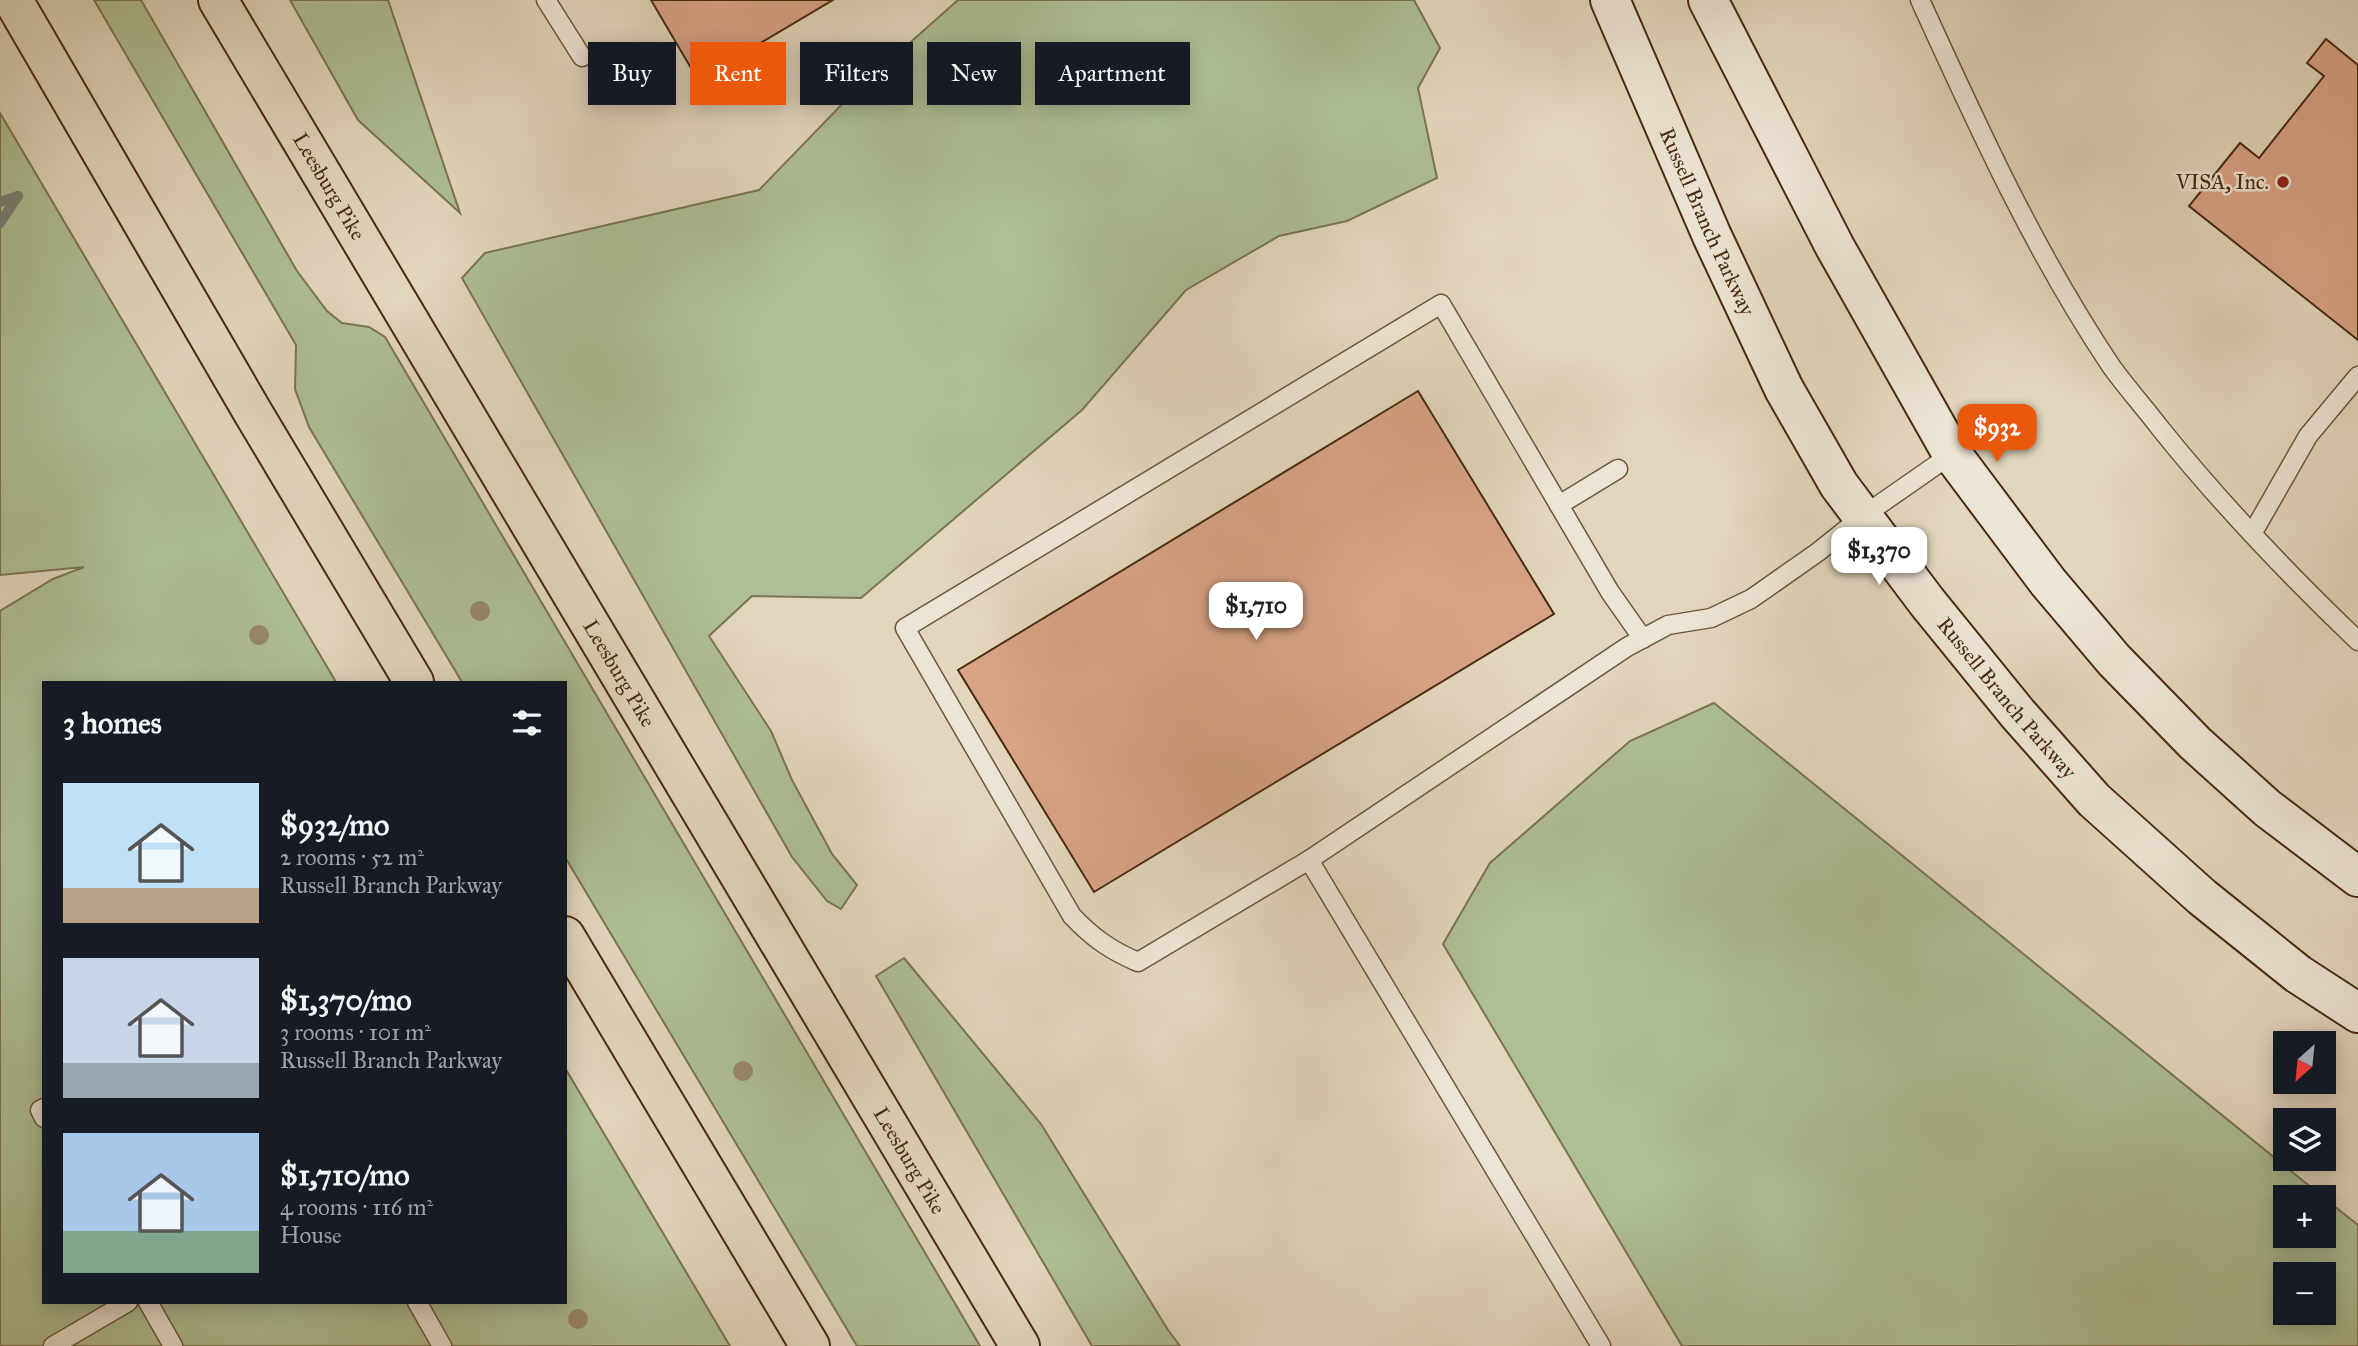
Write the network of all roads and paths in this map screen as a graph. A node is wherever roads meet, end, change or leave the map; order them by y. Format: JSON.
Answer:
{"nodes":[{"id":1,"x":13,"y":0,"type":"edge"},
{"id":2,"x":218,"y":0,"type":"edge"},
{"id":3,"x":547,"y":0,"type":"edge"},
{"id":4,"x":1609,"y":0,"type":"edge"},
{"id":5,"x":1708,"y":0,"type":"edge"},
{"id":6,"x":1920,"y":0,"type":"edge"},
{"id":7,"x":582,"y":57,"type":"dead end"},
{"id":8,"x":2358,"y":376,"type":"edge"},
{"id":9,"x":1952,"y":454,"type":"junction"},
{"id":10,"x":1618,"y":468,"type":"dead end"},
{"id":11,"x":1559,"y":505,"type":"junction"},
{"id":12,"x":1863,"y":516,"type":"junction"},
{"id":13,"x":2252,"y":534,"type":"junction"},
{"id":14,"x":1643,"y":639,"type":"junction"},
{"id":15,"x":2358,"y":641,"type":"edge"},
{"id":16,"x":413,"y":681,"type":"edge"},
{"id":17,"x":1309,"y":860,"type":"junction"},
{"id":18,"x":2358,"y":877,"type":"edge"},
{"id":19,"x":567,"y":939,"type":"edge"},
{"id":20,"x":2358,"y":1013,"type":"edge"},
{"id":21,"x":125,"y":1304,"type":"edge"},
{"id":22,"x":149,"y":1304,"type":"edge"},
{"id":23,"x":418,"y":1304,"type":"edge"},
{"id":24,"x":53,"y":1346,"type":"edge"},
{"id":25,"x":173,"y":1346,"type":"edge"},
{"id":26,"x":442,"y":1346,"type":"edge"},
{"id":27,"x":810,"y":1346,"type":"edge"},
{"id":28,"x":1020,"y":1346,"type":"edge"},
{"id":29,"x":1601,"y":1346,"type":"edge"}],
"edges":[{"from":1,"to":16,"type":"highway"},
{"from":2,"to":28,"type":"highway","name":"Leesburg Pike"},
{"from":3,"to":7,"type":"lane"},
{"from":4,"to":12,"type":"main road","name":"Russell Branch Parkway"},
{"from":5,"to":9,"type":"main road"},
{"from":6,"to":13,"type":"lane"},
{"from":8,"to":13,"type":"lane"},
{"from":9,"to":12,"type":"lane"},
{"from":9,"to":18,"type":"main road"},
{"from":10,"to":11,"type":"lane"},
{"from":11,"to":14,"type":"lane"},
{"from":11,"to":17,"type":"lane"},
{"from":12,"to":14,"type":"lane"},
{"from":12,"to":20,"type":"main road","name":"Russell Branch Parkway"},
{"from":13,"to":15,"type":"lane"},
{"from":14,"to":17,"type":"lane"},
{"from":17,"to":29,"type":"lane"},
{"from":19,"to":27,"type":"highway"},
{"from":21,"to":24,"type":"lane"},
{"from":22,"to":25,"type":"lane"},
{"from":23,"to":26,"type":"lane"}]}
